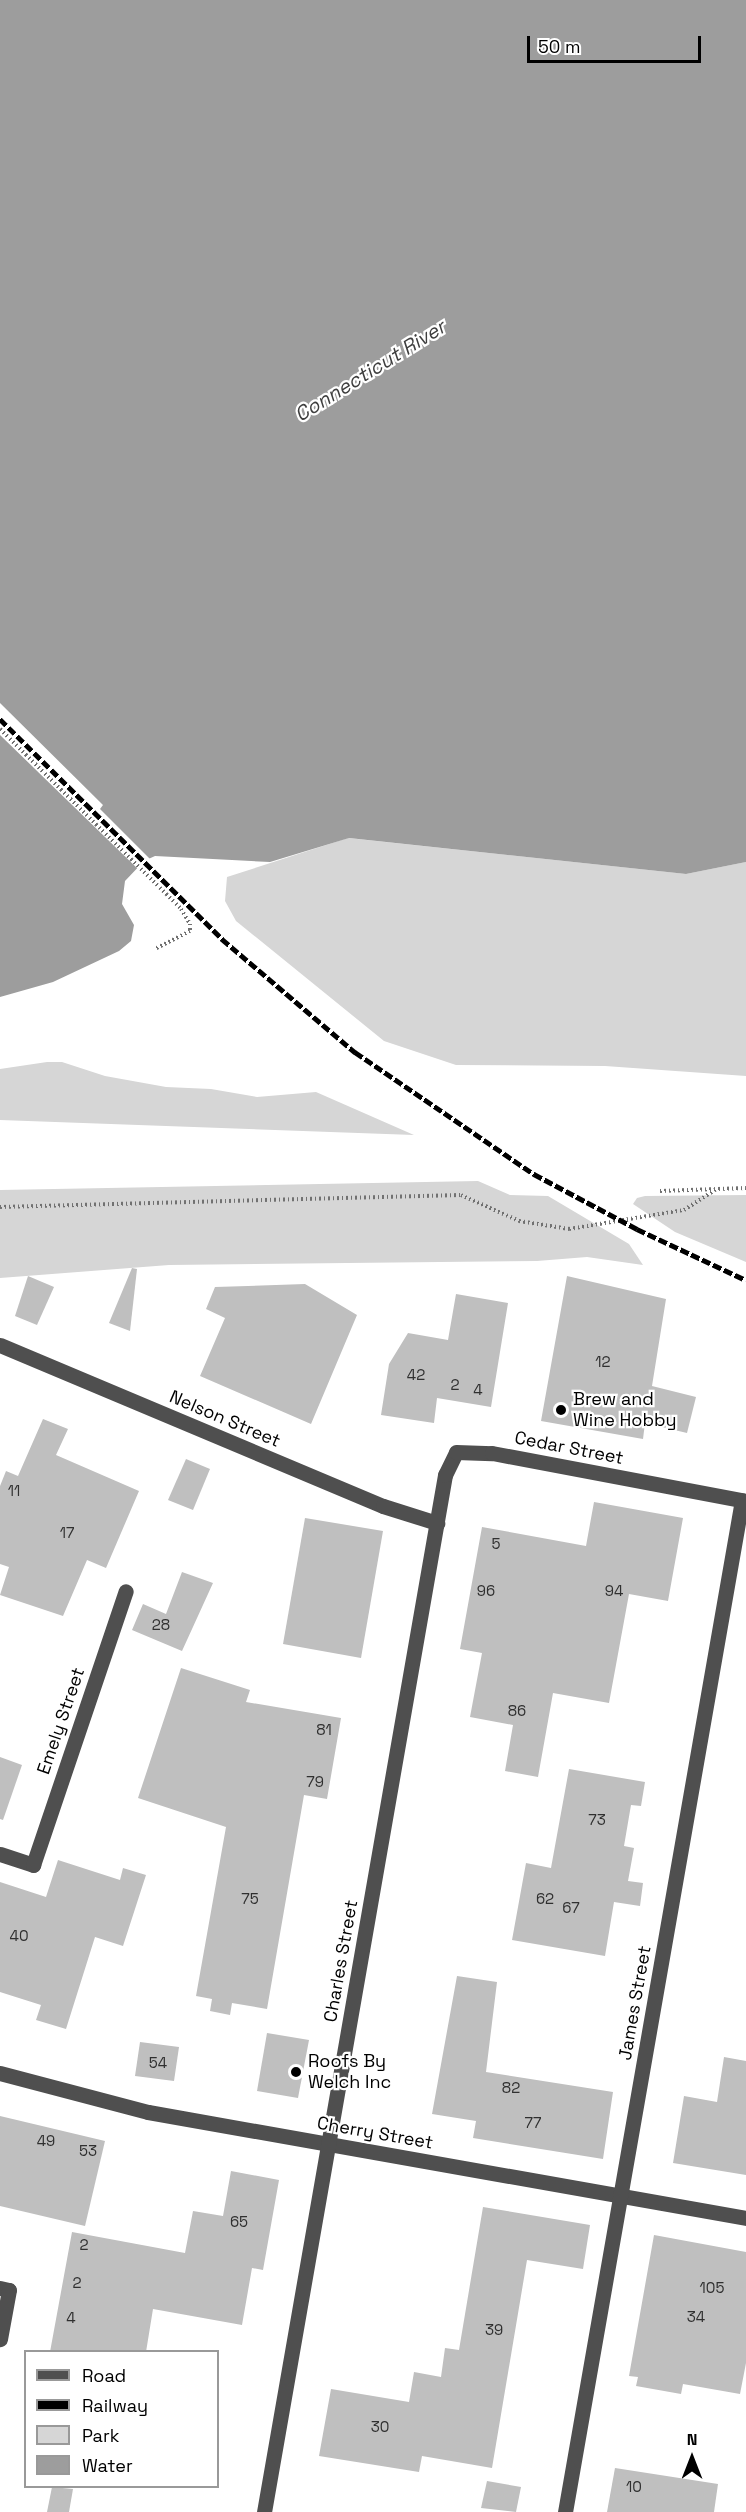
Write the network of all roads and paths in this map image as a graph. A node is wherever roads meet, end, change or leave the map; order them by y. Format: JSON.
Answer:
{"nodes":[{"id":1,"x":0,"y":729,"type":"edge"},
{"id":2,"x":155,"y":949,"type":"dead end"},
{"id":3,"x":746,"y":1188,"type":"edge"},
{"id":4,"x":716,"y":1189,"type":"junction"},
{"id":5,"x":660,"y":1191,"type":"dead end"},
{"id":6,"x":0,"y":1208,"type":"edge"},
{"id":7,"x":0,"y":1345,"type":"edge"},
{"id":8,"x":744,"y":1501,"type":"edge"},
{"id":9,"x":437,"y":1523,"type":"junction"},
{"id":10,"x":126,"y":1591,"type":"dead end"},
{"id":11,"x":0,"y":1854,"type":"edge"},
{"id":12,"x":0,"y":2073,"type":"edge"},
{"id":13,"x":329,"y":2145,"type":"junction"},
{"id":14,"x":619,"y":2196,"type":"junction"},
{"id":15,"x":746,"y":2218,"type":"edge"},
{"id":16,"x":5,"y":2289,"type":"edge"},
{"id":17,"x":0,"y":2339,"type":"edge"},
{"id":18,"x":264,"y":2512,"type":"edge"},
{"id":19,"x":565,"y":2512,"type":"edge"}],
"edges":[{"from":1,"to":2,"type":"path"},
{"from":3,"to":4,"type":"path"},
{"from":4,"to":5,"type":"path"},
{"from":4,"to":6,"type":"path"},
{"from":7,"to":9,"type":"street","name":"Nelson Street"},
{"from":8,"to":9,"type":"street","name":"Cedar Street"},
{"from":8,"to":14,"type":"street","name":"James Street"},
{"from":9,"to":13,"type":"street","name":"Charles Street"},
{"from":10,"to":11,"type":"street","name":"Emely Street"},
{"from":12,"to":13,"type":"street","name":"Cherry Street"},
{"from":13,"to":14,"type":"street","name":"Cherry Street"},
{"from":13,"to":18,"type":"street","name":"Charles Street"},
{"from":14,"to":15,"type":"street","name":"Cherry Street"},
{"from":14,"to":19,"type":"street","name":"James Street"},
{"from":16,"to":17,"type":"street"}]}
